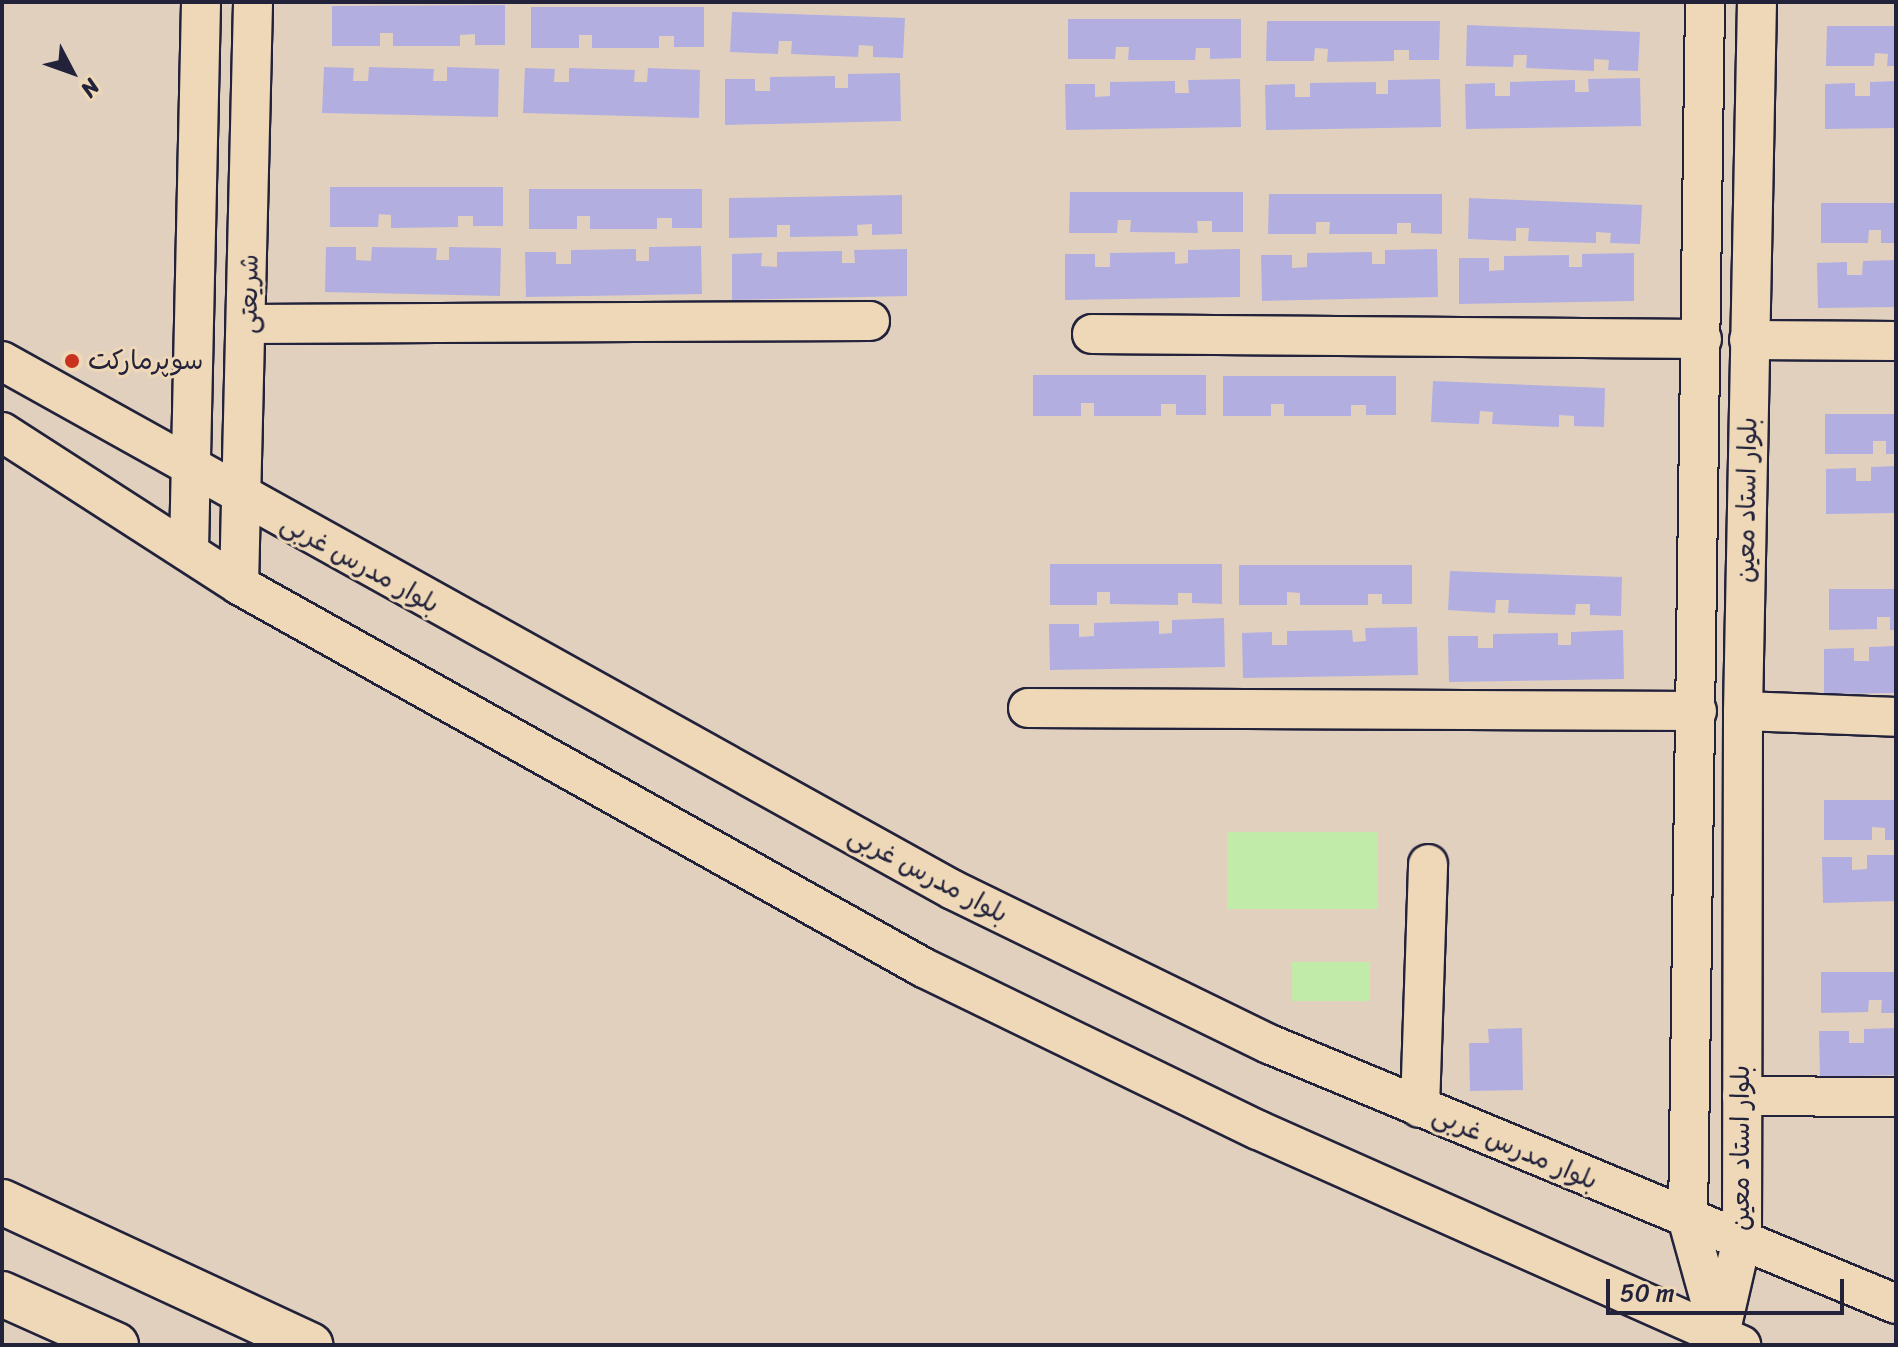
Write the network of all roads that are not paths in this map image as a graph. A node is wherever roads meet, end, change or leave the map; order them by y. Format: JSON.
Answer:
{"nodes":[{"id":1,"x":201,"y":2,"type":"edge"},
{"id":2,"x":253,"y":2,"type":"edge"},
{"id":3,"x":1705,"y":2,"type":"edge"},
{"id":4,"x":1757,"y":2,"type":"edge"},
{"id":5,"x":870,"y":321,"type":"dead end"},
{"id":6,"x":249,"y":324,"type":"junction"},
{"id":7,"x":1092,"y":334,"type":"dead end"},
{"id":8,"x":1702,"y":339,"type":"junction"},
{"id":9,"x":1749,"y":340,"type":"junction"},
{"id":10,"x":1896,"y":341,"type":"edge"},
{"id":11,"x":2,"y":361,"type":"edge"},
{"id":12,"x":2,"y":432,"type":"edge"},
{"id":13,"x":191,"y":471,"type":"junction"},
{"id":14,"x":242,"y":499,"type":"junction"},
{"id":15,"x":189,"y":549,"type":"junction"},
{"id":16,"x":239,"y":585,"type":"junction"},
{"id":17,"x":1028,"y":708,"type":"dead end"},
{"id":18,"x":1697,"y":711,"type":"junction"},
{"id":19,"x":1743,"y":711,"type":"junction"},
{"id":20,"x":1896,"y":717,"type":"edge"},
{"id":21,"x":1428,"y":864,"type":"dead end"},
{"id":22,"x":1742,"y":1096,"type":"junction"},
{"id":23,"x":1896,"y":1097,"type":"edge"},
{"id":24,"x":1420,"y":1108,"type":"junction"},
{"id":25,"x":2,"y":1202,"type":"edge"},
{"id":26,"x":1688,"y":1221,"type":"junction"},
{"id":27,"x":1742,"y":1239,"type":"junction"},
{"id":28,"x":2,"y":1294,"type":"edge"},
{"id":29,"x":1896,"y":1304,"type":"edge"},
{"id":30,"x":1730,"y":1341,"type":"edge"},
{"id":31,"x":116,"y":1345,"type":"edge"},
{"id":32,"x":310,"y":1345,"type":"edge"}],
"edges":[{"from":1,"to":13,"type":"street","name":"شریعتی"},
{"from":2,"to":6,"type":"street","name":"شریعتی"},
{"from":3,"to":8,"type":"street","name":"بلوار استاد معین"},
{"from":4,"to":9,"type":"street","name":"بلوار استاد معین"},
{"from":5,"to":6,"type":"street"},
{"from":6,"to":14,"type":"street","name":"شریعتی"},
{"from":7,"to":8,"type":"street"},
{"from":8,"to":18,"type":"street","name":"بلوار استاد معین"},
{"from":9,"to":10,"type":"street"},
{"from":9,"to":19,"type":"street","name":"بلوار استاد معین"},
{"from":11,"to":13,"type":"street","name":"بلوار مدرس غربی"},
{"from":12,"to":15,"type":"street"},
{"from":13,"to":14,"type":"street","name":"بلوار مدرس غربی"},
{"from":13,"to":15,"type":"street","name":"شریعتی"},
{"from":14,"to":16,"type":"street","name":"شریعتی"},
{"from":14,"to":24,"type":"street","name":"بلوار مدرس غربی"},
{"from":15,"to":16,"type":"street"},
{"from":16,"to":30,"type":"street"},
{"from":17,"to":18,"type":"street"},
{"from":18,"to":26,"type":"street","name":"بلوار استاد معین"},
{"from":19,"to":20,"type":"street"},
{"from":19,"to":22,"type":"street","name":"بلوار استاد معین"},
{"from":21,"to":24,"type":"street"},
{"from":22,"to":23,"type":"street"},
{"from":22,"to":27,"type":"street","name":"بلوار استاد معین"},
{"from":24,"to":26,"type":"street","name":"بلوار مدرس غربی"},
{"from":25,"to":32,"type":"street"},
{"from":26,"to":27,"type":"street","name":"بلوار مدرس غربی"},
{"from":26,"to":30,"type":"street","name":"بلوار استاد معین"},
{"from":27,"to":29,"type":"street","name":"بلوار مدرس غربی"},
{"from":27,"to":30,"type":"street","name":"بلوار استاد معین"},
{"from":28,"to":31,"type":"street"}]}
